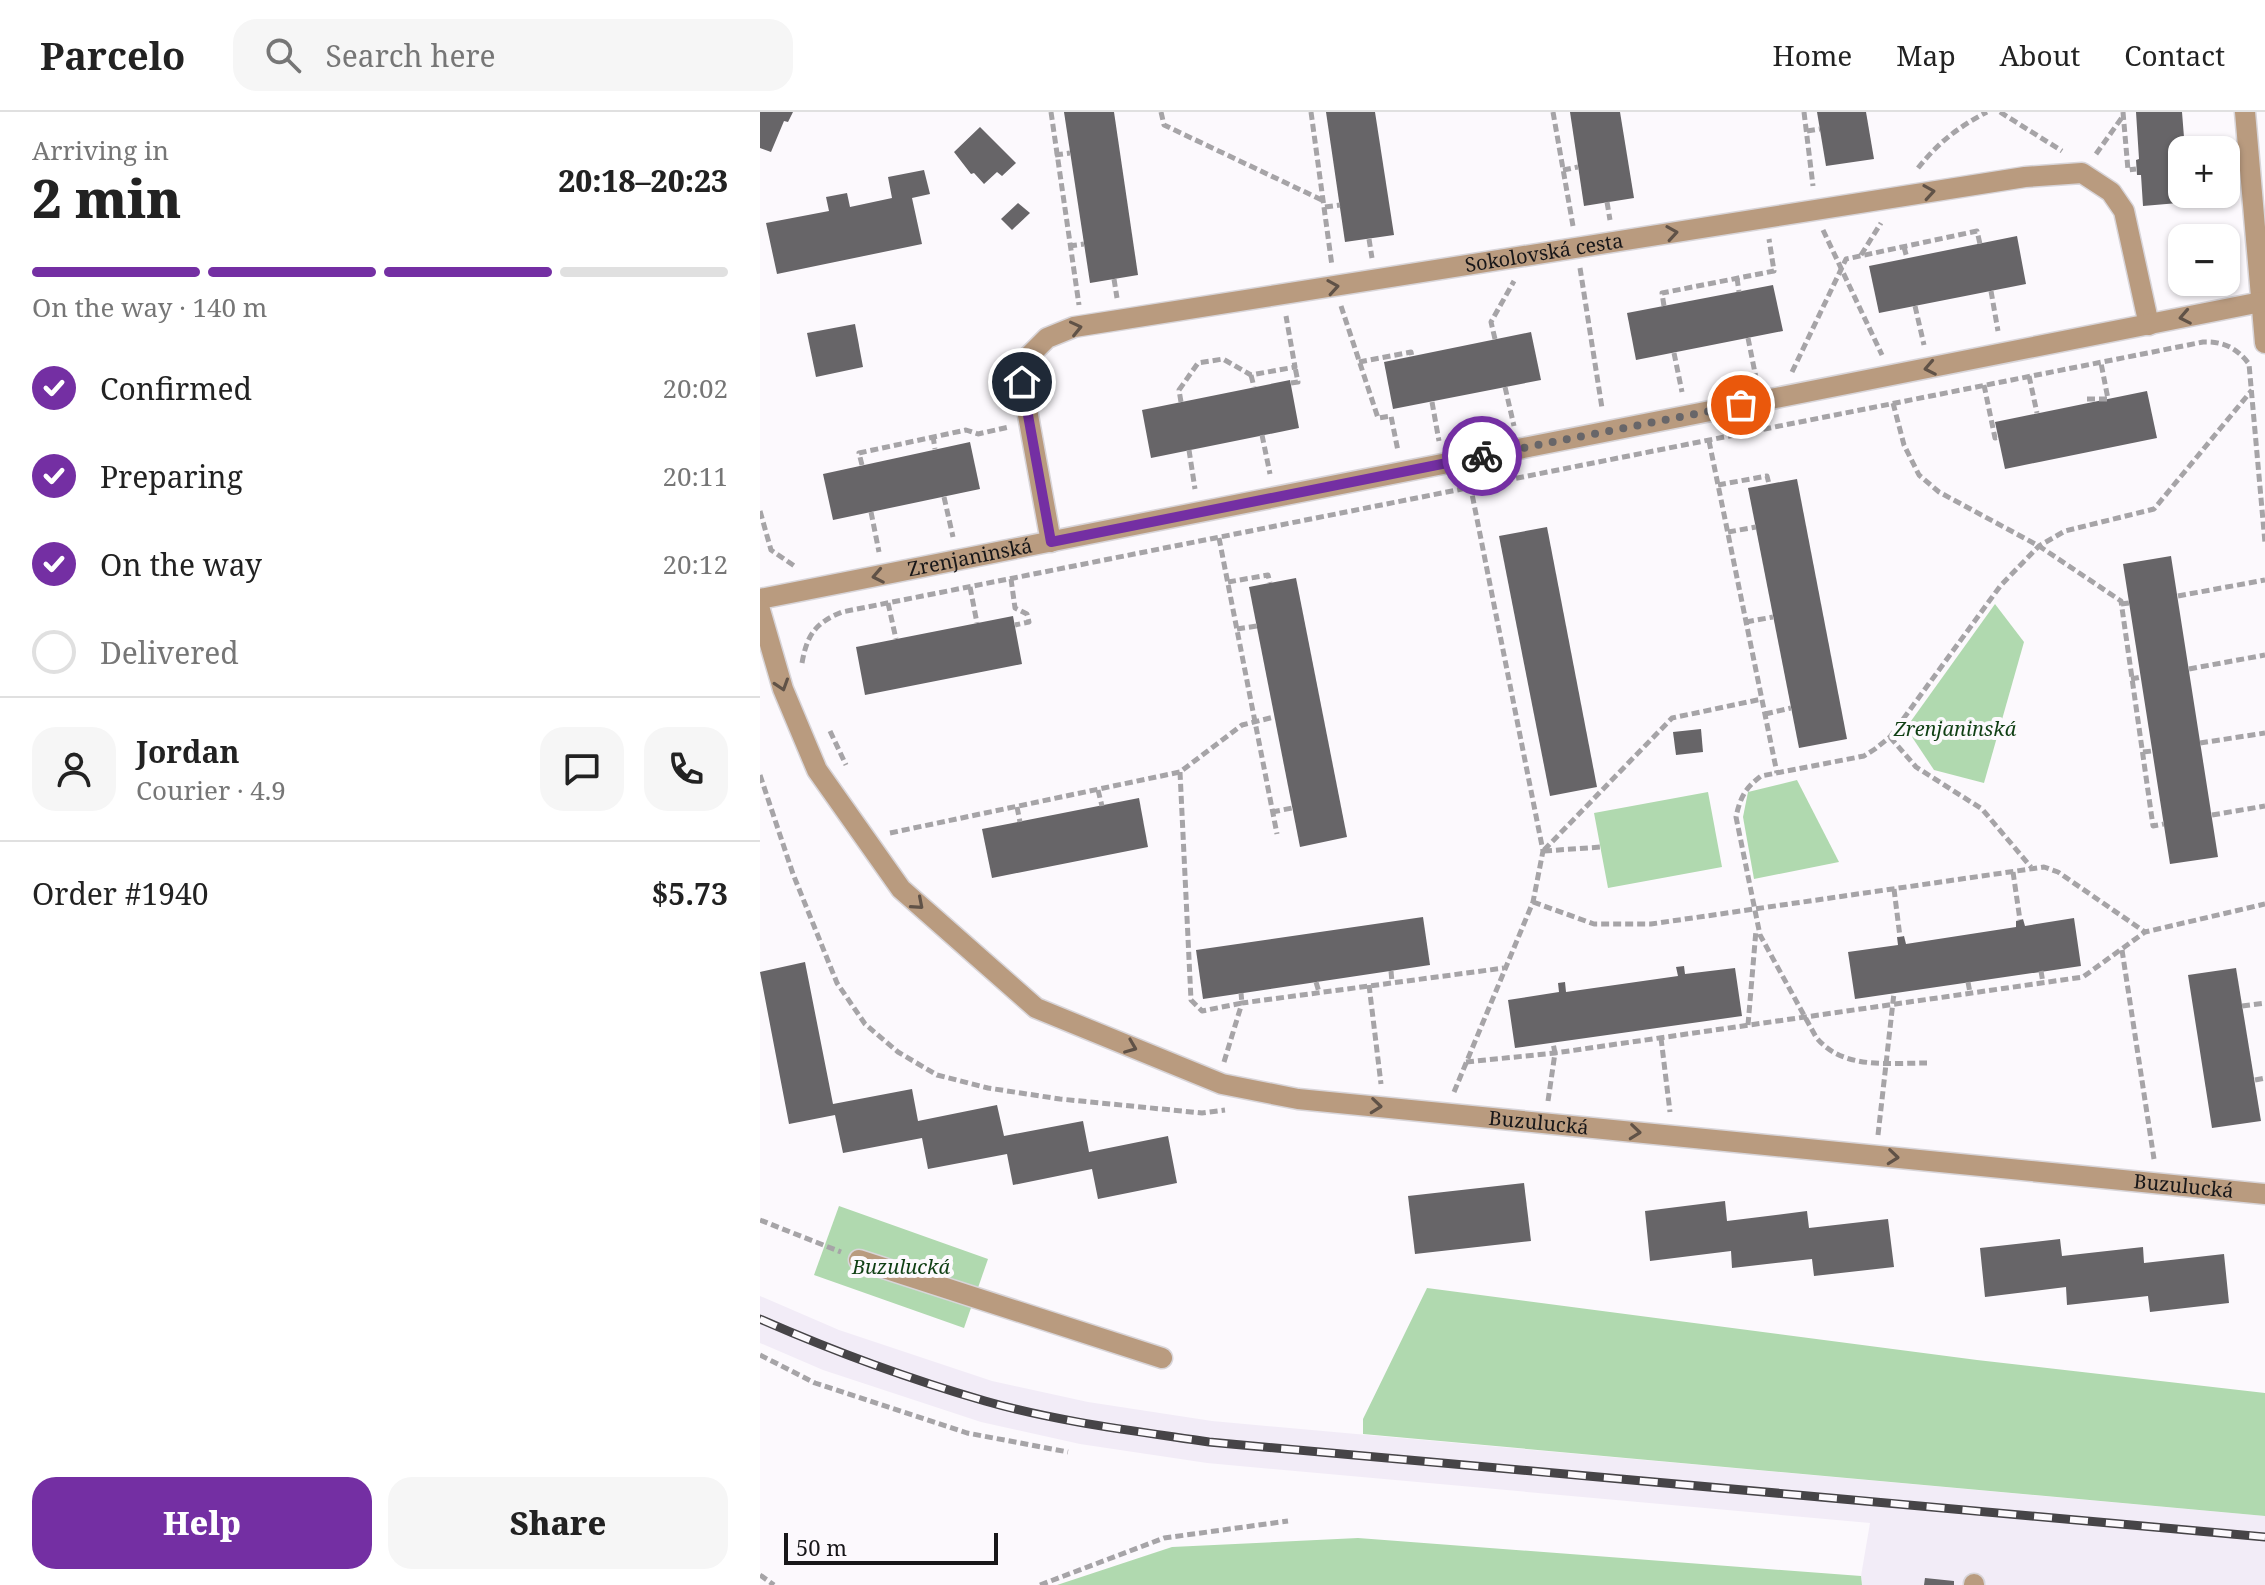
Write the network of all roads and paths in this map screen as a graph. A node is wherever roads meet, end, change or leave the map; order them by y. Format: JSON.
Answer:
{"nodes":[{"id":1,"x":1051,"y":112,"type":"edge"},
{"id":2,"x":1161,"y":112,"type":"edge"},
{"id":3,"x":1553,"y":112,"type":"edge"},
{"id":4,"x":1804,"y":112,"type":"edge"},
{"id":5,"x":2000,"y":112,"type":"edge"},
{"id":6,"x":2245,"y":112,"type":"edge"},
{"id":7,"x":2123,"y":114,"type":"edge"},
{"id":8,"x":1820,"y":129,"type":"dead end"},
{"id":9,"x":1807,"y":131,"type":"junction"},
{"id":10,"x":1070,"y":153,"type":"dead end"},
{"id":11,"x":2064,"y":153,"type":"dead end"},
{"id":12,"x":1055,"y":155,"type":"junction"},
{"id":13,"x":2090,"y":163,"type":"dead end"},
{"id":14,"x":1578,"y":167,"type":"dead end"},
{"id":15,"x":2136,"y":169,"type":"dead end"},
{"id":16,"x":1563,"y":170,"type":"junction"},
{"id":17,"x":1340,"y":205,"type":"dead end"},
{"id":18,"x":1814,"y":211,"type":"junction"},
{"id":19,"x":1766,"y":218,"type":"junction"},
{"id":20,"x":1084,"y":244,"type":"dead end"},
{"id":21,"x":1980,"y":244,"type":"dead end"},
{"id":22,"x":1069,"y":246,"type":"junction"},
{"id":23,"x":1904,"y":247,"type":"junction"},
{"id":24,"x":1577,"y":248,"type":"junction"},
{"id":25,"x":1528,"y":256,"type":"junction"},
{"id":26,"x":1907,"y":258,"type":"dead end"},
{"id":27,"x":1842,"y":268,"type":"junction"},
{"id":28,"x":1737,"y":278,"type":"junction"},
{"id":29,"x":1991,"y":291,"type":"dead end"},
{"id":30,"x":1739,"y":292,"type":"dead end"},
{"id":31,"x":1282,"y":294,"type":"junction"},
{"id":32,"x":2261,"y":302,"type":"junction"},
{"id":33,"x":1664,"y":306,"type":"dead end"},
{"id":34,"x":1915,"y":306,"type":"dead end"},
{"id":35,"x":2149,"y":325,"type":"junction"},
{"id":36,"x":1082,"y":327,"type":"junction"},
{"id":37,"x":1999,"y":336,"type":"dead end"},
{"id":38,"x":1748,"y":338,"type":"dead end"},
{"id":39,"x":1495,"y":339,"type":"dead end"},
{"id":40,"x":2265,"y":343,"type":"edge"},
{"id":41,"x":1925,"y":350,"type":"dead end"},
{"id":42,"x":1674,"y":353,"type":"dead end"},
{"id":43,"x":1412,"y":357,"type":"dead end"},
{"id":44,"x":1884,"y":358,"type":"dead end"},
{"id":45,"x":1359,"y":362,"type":"dead end"},
{"id":46,"x":2101,"y":363,"type":"junction"},
{"id":47,"x":1295,"y":367,"type":"junction"},
{"id":48,"x":1251,"y":375,"type":"junction"},
{"id":49,"x":2029,"y":376,"type":"junction"},
{"id":50,"x":1790,"y":377,"type":"dead end"},
{"id":51,"x":1291,"y":383,"type":"dead end"},
{"id":52,"x":1756,"y":383,"type":"dead end"},
{"id":53,"x":1984,"y":385,"type":"junction"},
{"id":54,"x":1254,"y":387,"type":"dead end"},
{"id":55,"x":1505,"y":387,"type":"dead end"},
{"id":56,"x":2252,"y":390,"type":"junction"},
{"id":57,"x":1683,"y":397,"type":"dead end"},
{"id":58,"x":2087,"y":399,"type":"dead end"},
{"id":59,"x":1181,"y":402,"type":"dead end"},
{"id":60,"x":1432,"y":402,"type":"dead end"},
{"id":61,"x":1893,"y":403,"type":"junction"},
{"id":62,"x":1603,"y":413,"type":"dead end"},
{"id":63,"x":2037,"y":413,"type":"dead end"},
{"id":64,"x":1029,"y":423,"type":"junction"},
{"id":65,"x":1515,"y":431,"type":"dead end"},
{"id":66,"x":1262,"y":435,"type":"dead end"},
{"id":67,"x":933,"y":436,"type":"junction"},
{"id":68,"x":1999,"y":437,"type":"dead end"},
{"id":69,"x":1709,"y":441,"type":"junction"},
{"id":70,"x":1440,"y":446,"type":"dead end"},
{"id":71,"x":935,"y":449,"type":"dead end"},
{"id":72,"x":1189,"y":450,"type":"dead end"},
{"id":73,"x":862,"y":465,"type":"dead end"},
{"id":74,"x":1271,"y":479,"type":"dead end"},
{"id":75,"x":1769,"y":484,"type":"dead end"},
{"id":76,"x":1718,"y":485,"type":"junction"},
{"id":77,"x":1471,"y":489,"type":"junction"},
{"id":78,"x":1196,"y":494,"type":"dead end"},
{"id":79,"x":944,"y":497,"type":"dead end"},
{"id":80,"x":760,"y":511,"type":"edge"},
{"id":81,"x":871,"y":512,"type":"dead end"},
{"id":82,"x":1756,"y":527,"type":"dead end"},
{"id":83,"x":1728,"y":532,"type":"junction"},
{"id":84,"x":762,"y":534,"type":"edge"},
{"id":85,"x":1219,"y":538,"type":"junction"},
{"id":86,"x":954,"y":542,"type":"dead end"},
{"id":87,"x":1051,"y":542,"type":"junction"},
{"id":88,"x":2265,"y":543,"type":"edge"},
{"id":89,"x":2039,"y":546,"type":"junction"},
{"id":90,"x":880,"y":556,"type":"dead end"},
{"id":91,"x":809,"y":570,"type":"dead end"},
{"id":92,"x":1011,"y":579,"type":"junction"},
{"id":93,"x":2265,"y":580,"type":"edge"},
{"id":94,"x":1228,"y":582,"type":"junction"},
{"id":95,"x":1270,"y":583,"type":"dead end"},
{"id":96,"x":970,"y":587,"type":"junction"},
{"id":97,"x":2178,"y":596,"type":"dead end"},
{"id":98,"x":760,"y":599,"type":"edge"},
{"id":99,"x":888,"y":603,"type":"junction"},
{"id":100,"x":2129,"y":603,"type":"dead end"},
{"id":101,"x":2121,"y":604,"type":"junction"},
{"id":102,"x":760,"y":610,"type":"edge"},
{"id":103,"x":1773,"y":617,"type":"dead end"},
{"id":104,"x":1746,"y":622,"type":"junction"},
{"id":105,"x":977,"y":623,"type":"dead end"},
{"id":106,"x":1015,"y":625,"type":"dead end"},
{"id":107,"x":1257,"y":626,"type":"dead end"},
{"id":108,"x":1237,"y":629,"type":"junction"},
{"id":109,"x":896,"y":639,"type":"dead end"},
{"id":110,"x":2265,"y":655,"type":"edge"},
{"id":111,"x":2189,"y":669,"type":"dead end"},
{"id":112,"x":801,"y":670,"type":"dead end"},
{"id":113,"x":2141,"y":677,"type":"dead end"},
{"id":114,"x":2131,"y":679,"type":"junction"},
{"id":115,"x":1762,"y":699,"type":"junction"},
{"id":116,"x":1791,"y":708,"type":"dead end"},
{"id":117,"x":1765,"y":714,"type":"junction"},
{"id":118,"x":1274,"y":717,"type":"dead end"},
{"id":119,"x":1254,"y":720,"type":"junction"},
{"id":120,"x":827,"y":724,"type":"dead end"},
{"id":121,"x":2265,"y":733,"type":"edge"},
{"id":122,"x":1890,"y":737,"type":"junction"},
{"id":123,"x":2200,"y":743,"type":"dead end"},
{"id":124,"x":2152,"y":751,"type":"dead end"},
{"id":125,"x":2143,"y":752,"type":"junction"},
{"id":126,"x":1180,"y":772,"type":"junction"},
{"id":127,"x":1777,"y":773,"type":"junction"},
{"id":128,"x":760,"y":775,"type":"edge"},
{"id":129,"x":852,"y":778,"type":"dead end"},
{"id":130,"x":1098,"y":790,"type":"junction"},
{"id":131,"x":1102,"y":806,"type":"dead end"},
{"id":132,"x":2265,"y":806,"type":"edge"},
{"id":133,"x":1017,"y":807,"type":"junction"},
{"id":134,"x":1292,"y":808,"type":"dead end"},
{"id":135,"x":1272,"y":812,"type":"junction"},
{"id":136,"x":2212,"y":815,"type":"dead end"},
{"id":137,"x":881,"y":822,"type":"dead end"},
{"id":138,"x":1020,"y":822,"type":"dead end"},
{"id":139,"x":2164,"y":824,"type":"dead end"},
{"id":140,"x":888,"y":833,"type":"junction"},
{"id":141,"x":1277,"y":834,"type":"dead end"},
{"id":142,"x":898,"y":845,"type":"dead end"},
{"id":143,"x":1601,"y":847,"type":"dead end"},
{"id":144,"x":1543,"y":851,"type":"junction"},
{"id":145,"x":2031,"y":867,"type":"junction"},
{"id":146,"x":2013,"y":872,"type":"junction"},
{"id":147,"x":1894,"y":889,"type":"junction"},
{"id":148,"x":1533,"y":902,"type":"junction"},
{"id":149,"x":2265,"y":904,"type":"edge"},
{"id":150,"x":1753,"y":909,"type":"junction"},
{"id":151,"x":2020,"y":920,"type":"dead end"},
{"id":152,"x":1757,"y":924,"type":"junction"},
{"id":153,"x":2145,"y":932,"type":"junction"},
{"id":154,"x":1900,"y":937,"type":"dead end"},
{"id":155,"x":2122,"y":950,"type":"junction"},
{"id":156,"x":1505,"y":968,"type":"junction"},
{"id":157,"x":1391,"y":971,"type":"dead end"},
{"id":158,"x":2041,"y":971,"type":"dead end"},
{"id":159,"x":1316,"y":982,"type":"dead end"},
{"id":160,"x":1392,"y":982,"type":"junction"},
{"id":161,"x":1968,"y":982,"type":"dead end"},
{"id":162,"x":2043,"y":983,"type":"junction"},
{"id":163,"x":1369,"y":985,"type":"junction"},
{"id":164,"x":1319,"y":992,"type":"junction"},
{"id":165,"x":1241,"y":993,"type":"dead end"},
{"id":166,"x":1894,"y":993,"type":"dead end"},
{"id":167,"x":1970,"y":993,"type":"junction"},
{"id":168,"x":1242,"y":1003,"type":"junction"},
{"id":169,"x":2265,"y":1003,"type":"edge"},
{"id":170,"x":1894,"y":1005,"type":"junction"},
{"id":171,"x":2242,"y":1006,"type":"dead end"},
{"id":172,"x":1805,"y":1015,"type":"junction"},
{"id":173,"x":1702,"y":1022,"type":"dead end"},
{"id":174,"x":1748,"y":1025,"type":"junction"},
{"id":175,"x":1629,"y":1032,"type":"dead end"},
{"id":176,"x":1703,"y":1032,"type":"junction"},
{"id":177,"x":1661,"y":1038,"type":"junction"},
{"id":178,"x":1631,"y":1042,"type":"junction"},
{"id":179,"x":1553,"y":1043,"type":"dead end"},
{"id":180,"x":1555,"y":1053,"type":"junction"},
{"id":181,"x":1211,"y":1058,"type":"dead end"},
{"id":182,"x":1466,"y":1062,"type":"junction"},
{"id":183,"x":1224,"y":1063,"type":"junction"},
{"id":184,"x":1886,"y":1063,"type":"junction"},
{"id":185,"x":1927,"y":1063,"type":"dead end"},
{"id":186,"x":1233,"y":1066,"type":"dead end"},
{"id":187,"x":2265,"y":1078,"type":"edge"},
{"id":188,"x":2255,"y":1080,"type":"dead end"},
{"id":189,"x":1395,"y":1088,"type":"dead end"},
{"id":190,"x":1468,"y":1097,"type":"dead end"},
{"id":191,"x":1548,"y":1104,"type":"dead end"},
{"id":192,"x":1229,"y":1109,"type":"dead end"},
{"id":193,"x":1655,"y":1115,"type":"dead end"},
{"id":194,"x":1893,"y":1137,"type":"dead end"},
{"id":195,"x":2154,"y":1162,"type":"dead end"},
{"id":196,"x":2265,"y":1194,"type":"edge"},
{"id":197,"x":760,"y":1220,"type":"edge"},
{"id":198,"x":859,"y":1260,"type":"joint"},
{"id":199,"x":760,"y":1355,"type":"edge"},
{"id":200,"x":1162,"y":1358,"type":"dead end"},
{"id":201,"x":1068,"y":1452,"type":"dead end"},
{"id":202,"x":1288,"y":1521,"type":"dead end"},
{"id":203,"x":760,"y":1575,"type":"edge"},
{"id":204,"x":774,"y":1585,"type":"edge"},
{"id":205,"x":1040,"y":1585,"type":"edge"}],
"edges":[{"from":1,"to":12,"type":"path"},
{"from":2,"to":17,"type":"path"},
{"from":3,"to":16,"type":"path"},
{"from":4,"to":9,"type":"path"},
{"from":5,"to":11,"type":"path"},
{"from":6,"to":32,"type":"street"},
{"from":7,"to":13,"type":"path"},
{"from":7,"to":15,"type":"path"},
{"from":8,"to":9,"type":"path"},
{"from":9,"to":18,"type":"path"},
{"from":10,"to":12,"type":"path"},
{"from":12,"to":22,"type":"path"},
{"from":14,"to":16,"type":"path"},
{"from":16,"to":24,"type":"path"},
{"from":18,"to":19,"type":"street","name":"Sokolovská cesta"},
{"from":18,"to":27,"type":"path"},
{"from":18,"to":35,"type":"street","name":"Sokolovská cesta","one_way":true},
{"from":24,"to":19,"type":"street","name":"Sokolovská cesta","one_way":true},
{"from":19,"to":28,"type":"path"},
{"from":20,"to":22,"type":"path"},
{"from":21,"to":23,"type":"path"},
{"from":22,"to":36,"type":"path"},
{"from":23,"to":26,"type":"path"},
{"from":23,"to":27,"type":"path"},
{"from":24,"to":25,"type":"street","name":"Sokolovská cesta"},
{"from":24,"to":62,"type":"path"},
{"from":31,"to":25,"type":"street","name":"Sokolovská cesta","one_way":true},
{"from":25,"to":39,"type":"path"},
{"from":27,"to":44,"type":"path"},
{"from":27,"to":50,"type":"path"},
{"from":28,"to":30,"type":"path"},
{"from":28,"to":33,"type":"path"},
{"from":29,"to":37,"type":"path"},
{"from":31,"to":36,"type":"street","name":"Sokolovská cesta"},
{"from":31,"to":47,"type":"path"},
{"from":32,"to":35,"type":"street","name":"Zrenjaninská","one_way":true},
{"from":32,"to":40,"type":"street"},
{"from":34,"to":41,"type":"path"},
{"from":35,"to":87,"type":"street","name":"Zrenjaninská","one_way":true},
{"from":64,"to":36,"type":"street","name":"Sokolovská cesta","one_way":true},
{"from":38,"to":52,"type":"path"},
{"from":42,"to":57,"type":"path"},
{"from":43,"to":45,"type":"path"},
{"from":46,"to":49,"type":"path"},
{"from":46,"to":56,"type":"path"},
{"from":46,"to":58,"type":"path"},
{"from":47,"to":48,"type":"path"},
{"from":47,"to":51,"type":"path"},
{"from":48,"to":54,"type":"path"},
{"from":48,"to":59,"type":"path"},
{"from":49,"to":53,"type":"path"},
{"from":49,"to":63,"type":"path"},
{"from":53,"to":61,"type":"path"},
{"from":53,"to":68,"type":"path"},
{"from":55,"to":65,"type":"path"},
{"from":56,"to":88,"type":"path"},
{"from":56,"to":89,"type":"path"},
{"from":60,"to":70,"type":"path"},
{"from":61,"to":69,"type":"path"},
{"from":61,"to":89,"type":"path"},
{"from":64,"to":67,"type":"path"},
{"from":64,"to":87,"type":"street","name":"Sokolovská cesta"},
{"from":66,"to":74,"type":"path"},
{"from":67,"to":71,"type":"path"},
{"from":67,"to":73,"type":"path"},
{"from":69,"to":76,"type":"path"},
{"from":69,"to":77,"type":"path"},
{"from":72,"to":78,"type":"path"},
{"from":75,"to":76,"type":"path"},
{"from":76,"to":83,"type":"path"},
{"from":77,"to":85,"type":"path"},
{"from":77,"to":144,"type":"path"},
{"from":79,"to":86,"type":"path"},
{"from":80,"to":84,"type":"path"},
{"from":81,"to":90,"type":"path"},
{"from":82,"to":83,"type":"path"},
{"from":83,"to":104,"type":"path"},
{"from":84,"to":91,"type":"path"},
{"from":85,"to":92,"type":"path"},
{"from":85,"to":94,"type":"path"},
{"from":87,"to":98,"type":"street","name":"Zrenjaninská","one_way":true},
{"from":89,"to":101,"type":"path"},
{"from":89,"to":122,"type":"path"},
{"from":92,"to":96,"type":"path"},
{"from":92,"to":106,"type":"path"},
{"from":93,"to":97,"type":"path"},
{"from":94,"to":95,"type":"path"},
{"from":94,"to":108,"type":"path"},
{"from":96,"to":99,"type":"path"},
{"from":96,"to":105,"type":"path"},
{"from":99,"to":109,"type":"path"},
{"from":99,"to":112,"type":"path"},
{"from":100,"to":101,"type":"path"},
{"from":101,"to":114,"type":"path"},
{"from":102,"to":196,"type":"street","name":"Buzulucká","one_way":true},
{"from":103,"to":104,"type":"path"},
{"from":104,"to":115,"type":"path"},
{"from":107,"to":108,"type":"path"},
{"from":108,"to":119,"type":"path"},
{"from":110,"to":111,"type":"path"},
{"from":113,"to":114,"type":"path"},
{"from":114,"to":125,"type":"path"},
{"from":115,"to":117,"type":"path"},
{"from":115,"to":144,"type":"path"},
{"from":116,"to":117,"type":"path"},
{"from":117,"to":127,"type":"path"},
{"from":118,"to":119,"type":"path"},
{"from":119,"to":126,"type":"path"},
{"from":119,"to":135,"type":"path"},
{"from":120,"to":129,"type":"path"},
{"from":121,"to":123,"type":"path"},
{"from":122,"to":127,"type":"path"},
{"from":122,"to":145,"type":"path"},
{"from":124,"to":125,"type":"path"},
{"from":125,"to":139,"type":"path"},
{"from":126,"to":130,"type":"path"},
{"from":126,"to":168,"type":"path"},
{"from":127,"to":150,"type":"path"},
{"from":128,"to":192,"type":"path"},
{"from":130,"to":131,"type":"path"},
{"from":130,"to":133,"type":"path"},
{"from":132,"to":136,"type":"path"},
{"from":133,"to":138,"type":"path"},
{"from":133,"to":140,"type":"path"},
{"from":134,"to":135,"type":"path"},
{"from":135,"to":141,"type":"path"},
{"from":137,"to":140,"type":"path"},
{"from":140,"to":142,"type":"path"},
{"from":143,"to":144,"type":"path"},
{"from":144,"to":148,"type":"path"},
{"from":145,"to":146,"type":"path"},
{"from":145,"to":153,"type":"path"},
{"from":146,"to":147,"type":"path"},
{"from":146,"to":151,"type":"path"},
{"from":147,"to":150,"type":"path"},
{"from":147,"to":154,"type":"path"},
{"from":148,"to":150,"type":"path"},
{"from":148,"to":156,"type":"path"},
{"from":149,"to":153,"type":"path"},
{"from":150,"to":152,"type":"path"},
{"from":152,"to":172,"type":"path"},
{"from":152,"to":174,"type":"path"},
{"from":153,"to":155,"type":"path"},
{"from":155,"to":162,"type":"path"},
{"from":155,"to":195,"type":"path"},
{"from":156,"to":160,"type":"path"},
{"from":156,"to":182,"type":"path"},
{"from":157,"to":160,"type":"path"},
{"from":158,"to":162,"type":"path"},
{"from":159,"to":164,"type":"path"},
{"from":160,"to":163,"type":"path"},
{"from":161,"to":167,"type":"path"},
{"from":162,"to":167,"type":"path"},
{"from":163,"to":164,"type":"path"},
{"from":163,"to":189,"type":"path"},
{"from":164,"to":168,"type":"path"},
{"from":165,"to":168,"type":"path"},
{"from":166,"to":170,"type":"path"},
{"from":167,"to":170,"type":"path"},
{"from":168,"to":183,"type":"path"},
{"from":169,"to":171,"type":"path"},
{"from":170,"to":172,"type":"path"},
{"from":170,"to":184,"type":"path"},
{"from":172,"to":174,"type":"path"},
{"from":172,"to":184,"type":"path"},
{"from":173,"to":176,"type":"path"},
{"from":174,"to":176,"type":"path"},
{"from":175,"to":178,"type":"path"},
{"from":176,"to":177,"type":"path"},
{"from":177,"to":178,"type":"path"},
{"from":177,"to":193,"type":"path"},
{"from":178,"to":180,"type":"path"},
{"from":179,"to":180,"type":"path"},
{"from":180,"to":182,"type":"path"},
{"from":180,"to":191,"type":"path"},
{"from":181,"to":183,"type":"path"},
{"from":182,"to":190,"type":"path"},
{"from":183,"to":186,"type":"path"},
{"from":184,"to":185,"type":"path"},
{"from":184,"to":194,"type":"path"},
{"from":187,"to":188,"type":"path"},
{"from":197,"to":198,"type":"path"},
{"from":198,"to":200,"type":"street"},
{"from":199,"to":201,"type":"path"},
{"from":202,"to":205,"type":"path"},
{"from":203,"to":204,"type":"path"}]}
